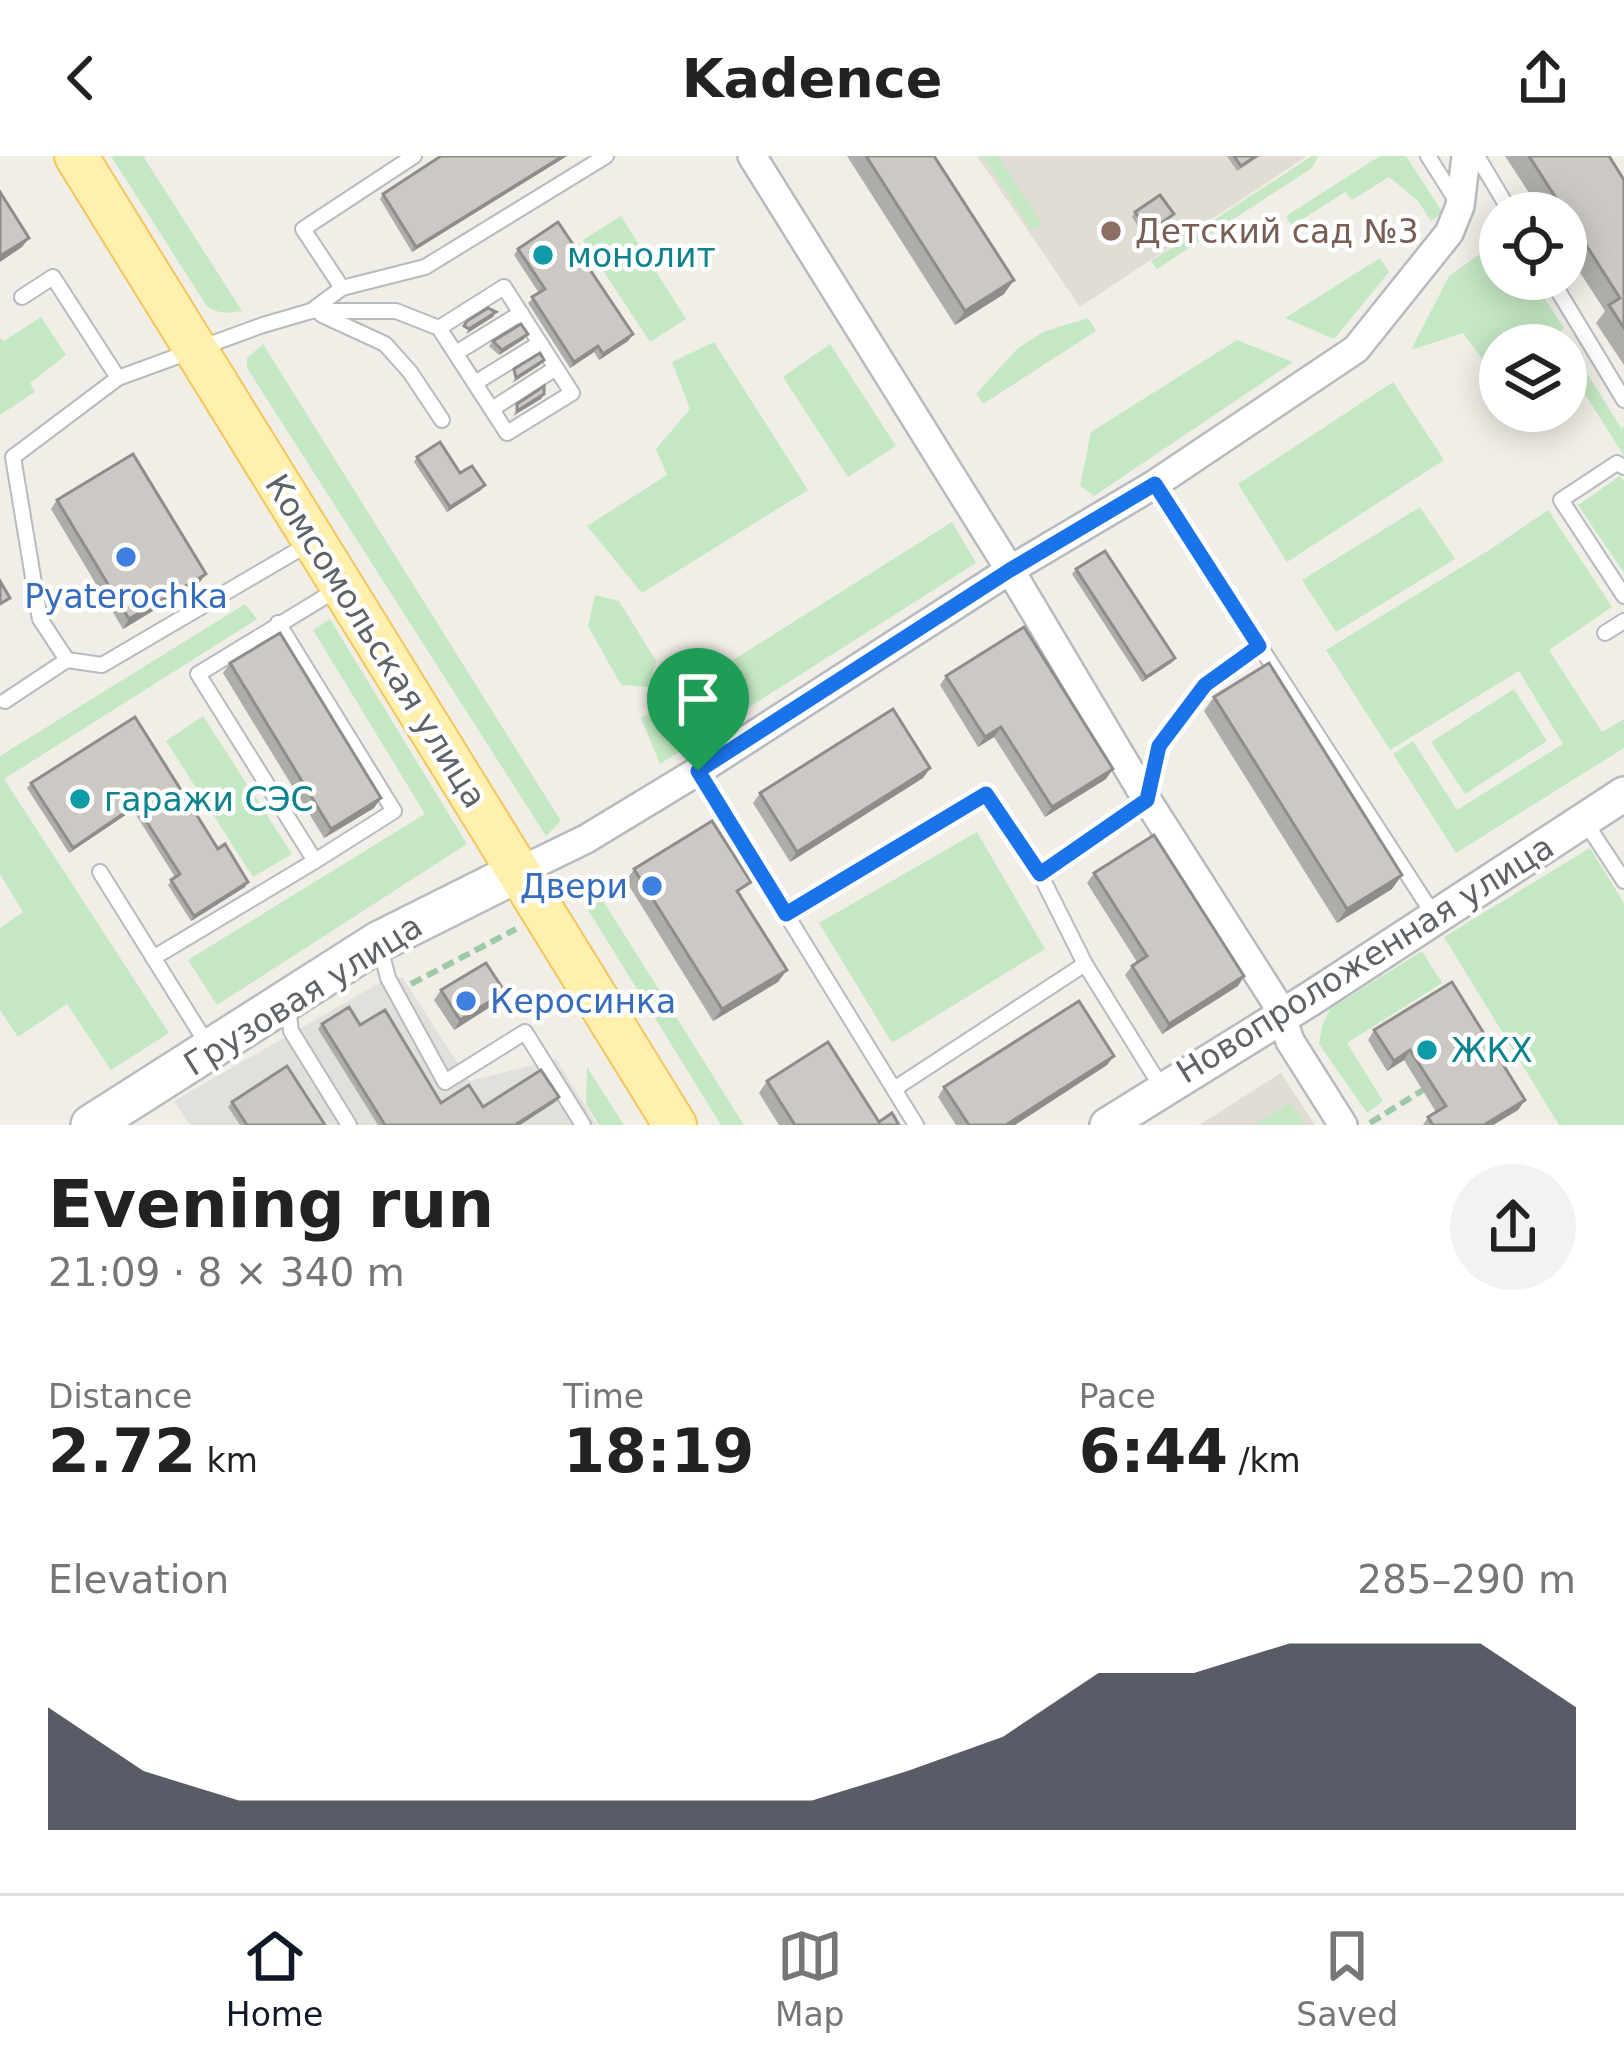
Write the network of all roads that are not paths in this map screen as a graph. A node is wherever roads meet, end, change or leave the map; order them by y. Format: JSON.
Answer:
{"nodes":[{"id":1,"x":76,"y":156,"type":"edge"},
{"id":2,"x":414,"y":156,"type":"edge"},
{"id":3,"x":606,"y":156,"type":"edge"},
{"id":4,"x":752,"y":156,"type":"edge"},
{"id":5,"x":1428,"y":156,"type":"edge"},
{"id":6,"x":1466,"y":156,"type":"edge"},
{"id":7,"x":1478,"y":156,"type":"edge"},
{"id":8,"x":1499,"y":192,"type":"edge"},
{"id":9,"x":1460,"y":206,"type":"junction"},
{"id":10,"x":342,"y":288,"type":"junction"},
{"id":11,"x":22,"y":297,"type":"dead end"},
{"id":12,"x":1564,"y":300,"type":"edge"},
{"id":13,"x":311,"y":311,"type":"junction"},
{"id":14,"x":520,"y":313,"type":"junction"},
{"id":15,"x":440,"y":328,"type":"junction"},
{"id":16,"x":540,"y":343,"type":"junction"},
{"id":17,"x":195,"y":349,"type":"junction"},
{"id":18,"x":456,"y":353,"type":"junction"},
{"id":19,"x":556,"y":368,"type":"junction"},
{"id":20,"x":118,"y":378,"type":"junction"},
{"id":21,"x":475,"y":383,"type":"junction"},
{"id":22,"x":1624,"y":400,"type":"edge"},
{"id":23,"x":492,"y":409,"type":"junction"},
{"id":24,"x":442,"y":420,"type":"dead end"},
{"id":25,"x":7,"y":459,"type":"edge"},
{"id":26,"x":1624,"y":467,"type":"edge"},
{"id":27,"x":1155,"y":484,"type":"junction"},
{"id":28,"x":314,"y":540,"type":"junction"},
{"id":29,"x":1010,"y":570,"type":"junction"},
{"id":30,"x":342,"y":586,"type":"junction"},
{"id":31,"x":1624,"y":596,"type":"edge"},
{"id":32,"x":1624,"y":621,"type":"edge"},
{"id":33,"x":278,"y":623,"type":"junction"},
{"id":34,"x":1605,"y":633,"type":"dead end"},
{"id":35,"x":1259,"y":646,"type":"junction"},
{"id":36,"x":67,"y":660,"type":"junction"},
{"id":37,"x":4,"y":701,"type":"dead end"},
{"id":38,"x":698,"y":771,"type":"junction"},
{"id":39,"x":1624,"y":794,"type":"edge"},
{"id":40,"x":1147,"y":800,"type":"junction"},
{"id":41,"x":1584,"y":820,"type":"junction"},
{"id":42,"x":315,"y":861,"type":"junction"},
{"id":43,"x":100,"y":872,"type":"dead end"},
{"id":44,"x":518,"y":872,"type":"junction"},
{"id":45,"x":1040,"y":874,"type":"junction"},
{"id":46,"x":1624,"y":880,"type":"edge"},
{"id":47,"x":786,"y":914,"type":"junction"},
{"id":48,"x":1435,"y":917,"type":"junction"},
{"id":49,"x":378,"y":942,"type":"junction"},
{"id":50,"x":153,"y":958,"type":"junction"},
{"id":51,"x":1085,"y":964,"type":"junction"},
{"id":52,"x":287,"y":1002,"type":"junction"},
{"id":53,"x":1282,"y":1016,"type":"junction"},
{"id":54,"x":211,"y":1051,"type":"junction"},
{"id":55,"x":894,"y":1088,"type":"junction"},
{"id":56,"x":1138,"y":1112,"type":"edge"},
{"id":57,"x":91,"y":1125,"type":"edge"},
{"id":58,"x":349,"y":1125,"type":"edge"},
{"id":59,"x":581,"y":1125,"type":"edge"},
{"id":60,"x":675,"y":1125,"type":"edge"},
{"id":61,"x":916,"y":1125,"type":"edge"},
{"id":62,"x":1343,"y":1125,"type":"edge"}],
"edges":[{"from":1,"to":17,"type":"main road","name":"Комсомольская улица"},
{"from":2,"to":10,"type":"lane"},
{"from":3,"to":10,"type":"lane"},
{"from":4,"to":29,"type":"street"},
{"from":5,"to":9,"type":"lane"},
{"from":6,"to":9,"type":"street"},
{"from":7,"to":8,"type":"lane"},
{"from":9,"to":27,"type":"street"},
{"from":10,"to":13,"type":"lane"},
{"from":11,"to":20,"type":"lane"},
{"from":12,"to":22,"type":"lane"},
{"from":13,"to":15,"type":"lane"},
{"from":13,"to":17,"type":"lane"},
{"from":13,"to":24,"type":"lane"},
{"from":14,"to":15,"type":"lane"},
{"from":14,"to":16,"type":"lane"},
{"from":14,"to":18,"type":"lane"},
{"from":15,"to":18,"type":"lane"},
{"from":16,"to":19,"type":"lane"},
{"from":16,"to":21,"type":"lane"},
{"from":17,"to":20,"type":"lane"},
{"from":17,"to":28,"type":"main road","name":"Комсомольская улица"},
{"from":18,"to":21,"type":"lane"},
{"from":19,"to":23,"type":"lane"},
{"from":19,"to":23,"type":"lane"},
{"from":20,"to":25,"type":"lane"},
{"from":21,"to":23,"type":"lane"},
{"from":25,"to":36,"type":"lane"},
{"from":26,"to":31,"type":"lane"},
{"from":27,"to":29,"type":"street"},
{"from":27,"to":35,"type":"lane"},
{"from":28,"to":30,"type":"main road","name":"Комсомольская улица"},
{"from":28,"to":36,"type":"lane"},
{"from":29,"to":38,"type":"street"},
{"from":29,"to":40,"type":"street"},
{"from":30,"to":33,"type":"lane"},
{"from":30,"to":44,"type":"main road","name":"Комсомольская улица"},
{"from":32,"to":34,"type":"lane"},
{"from":33,"to":42,"type":"lane"},
{"from":33,"to":42,"type":"lane"},
{"from":35,"to":40,"type":"lane"},
{"from":35,"to":48,"type":"lane"},
{"from":36,"to":37,"type":"lane"},
{"from":38,"to":44,"type":"street"},
{"from":38,"to":47,"type":"lane"},
{"from":39,"to":41,"type":"street","name":"Новопроложенная улица"},
{"from":40,"to":45,"type":"lane"},
{"from":40,"to":53,"type":"street"},
{"from":41,"to":46,"type":"lane"},
{"from":41,"to":48,"type":"street","name":"Новопроложенная улица"},
{"from":42,"to":50,"type":"lane"},
{"from":43,"to":50,"type":"lane"},
{"from":44,"to":49,"type":"main road","name":"Грузовая улица"},
{"from":44,"to":60,"type":"main road","name":"Комсомольская улица"},
{"from":45,"to":47,"type":"lane"},
{"from":45,"to":51,"type":"lane"},
{"from":47,"to":55,"type":"lane"},
{"from":48,"to":53,"type":"street","name":"Новопроложенная улица"},
{"from":49,"to":52,"type":"main road","name":"Грузовая улица"},
{"from":49,"to":59,"type":"lane"},
{"from":50,"to":54,"type":"lane"},
{"from":51,"to":55,"type":"lane"},
{"from":51,"to":56,"type":"lane"},
{"from":52,"to":54,"type":"main road","name":"Грузовая улица"},
{"from":52,"to":58,"type":"lane"},
{"from":53,"to":56,"type":"street","name":"Новопроложенная улица"},
{"from":53,"to":62,"type":"street"},
{"from":54,"to":57,"type":"main road","name":"Грузовая улица"},
{"from":55,"to":61,"type":"lane"}]}
